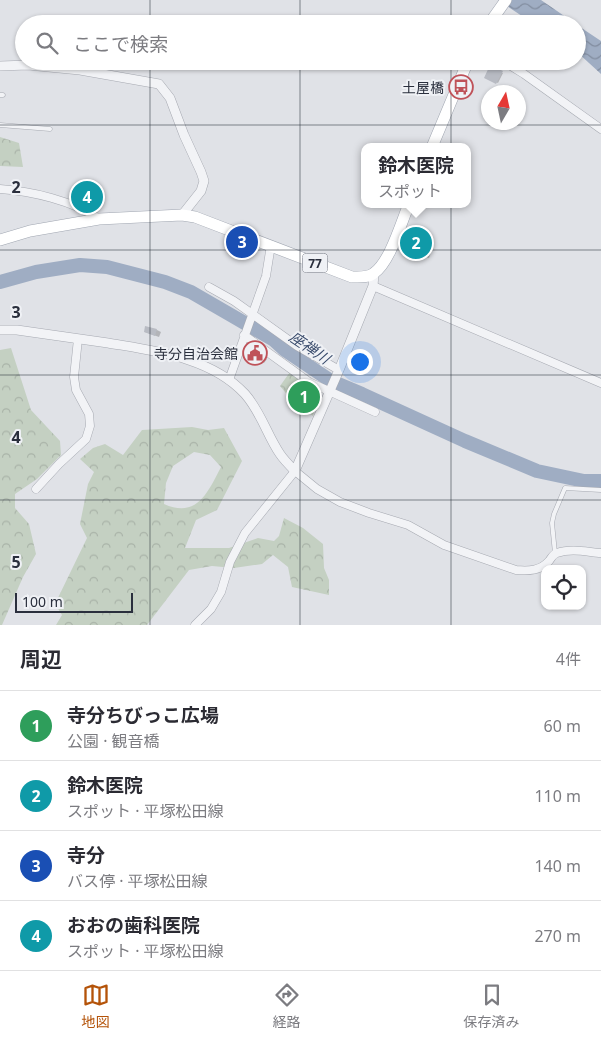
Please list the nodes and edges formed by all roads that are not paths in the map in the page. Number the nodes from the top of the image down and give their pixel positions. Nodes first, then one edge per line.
1 (506, 0) edge
2 (495, 15) edge
3 (15, 65) edge
4 (0, 66) edge
5 (80, 70) edge
6 (464, 70) edge
7 (518, 70) edge
8 (0, 125) edge
9 (601, 129) edge
10 (50, 130) dead end
11 (434, 143) edge
12 (0, 189) edge
13 (407, 208) edge
14 (182, 215) junction
15 (99, 219) junction
16 (0, 240) edge
17 (271, 245) junction
18 (373, 280) junction
19 (209, 287) dead end
20 (252, 314) junction
21 (0, 330) edge
22 (244, 335) junction
23 (78, 339) junction
24 (339, 370) junction
25 (229, 380) junction
26 (601, 384) edge
27 (330, 390) junction
28 (375, 412) dead end
29 (295, 471) junction
30 (36, 489) dead end
31 (601, 490) edge
32 (555, 553) junction
33 (601, 553) edge
34 (195, 625) edge

1 - 2 main road
3 - 4 street
5 - 14 street
6 - 11 main road
7 - 9 street
8 - 10 lane
12 - 15 street
13 - 18 main road
14 - 15 main road, 77
14 - 17 main road, 77
15 - 16 main road, 77
17 - 18 main road, 77
17 - 20 street
18 - 24 street
18 - 26 street
19 - 20 street
20 - 22 street
20 - 24 street
21 - 23 street
22 - 25 street
22 - 27 street
23 - 25 street
23 - 30 street
24 - 27 street
25 - 29 street
27 - 28 street
27 - 29 street
29 - 32 street
29 - 34 street
31 - 32 lane
32 - 33 street

